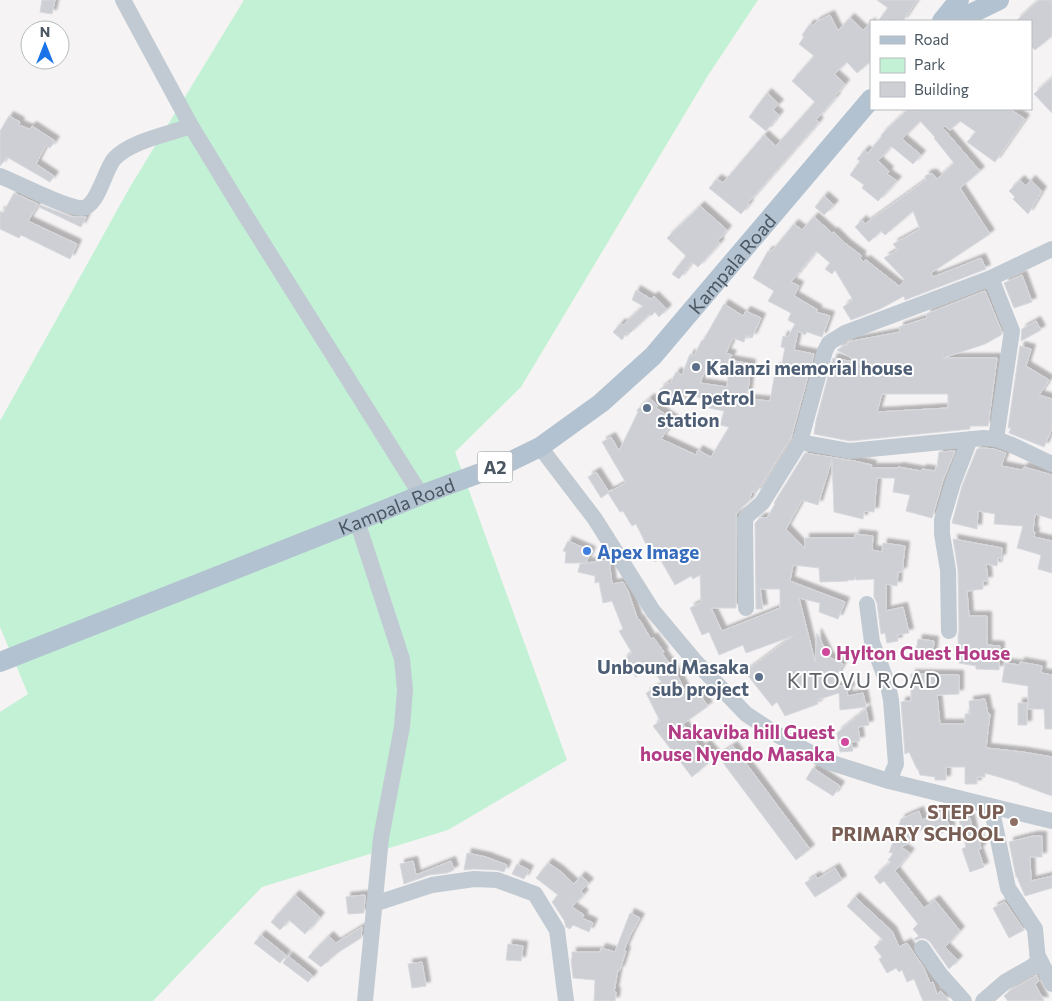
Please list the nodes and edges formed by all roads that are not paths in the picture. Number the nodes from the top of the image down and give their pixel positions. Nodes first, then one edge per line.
1 (123, 0) edge
2 (959, 0) edge
3 (999, 0) edge
4 (943, 20) edge
5 (958, 20) edge
6 (870, 100) edge
7 (191, 126) junction
8 (0, 176) edge
9 (1052, 249) edge
10 (991, 278) junction
11 (970, 439) junction
12 (996, 439) junction
13 (800, 442) junction
14 (540, 447) junction
15 (1052, 464) edge
16 (420, 495) junction
17 (357, 521) junction
18 (867, 604) dead end
19 (746, 608) dead end
20 (949, 631) dead end
21 (0, 662) edge
22 (889, 782) junction
23 (990, 806) junction
24 (1052, 821) edge
25 (374, 904) junction
26 (922, 948) dead end
27 (1038, 956) junction
28 (1052, 984) edge
29 (365, 1001) edge
30 (566, 1001) edge
31 (964, 1001) edge
32 (983, 1001) edge

1 - 7 street
2 - 4 main road
3 - 5 main road
6 - 14 main road, Kampala Road / A2
7 - 8 street
7 - 16 street
9 - 10 street
10 - 12 street
10 - 13 street
11 - 12 street
11 - 13 street
11 - 20 street
12 - 15 street
13 - 19 street
14 - 16 main road, Kampala Road / A2
14 - 22 street
16 - 17 main road, Kampala Road / A2
17 - 21 main road, Kampala Road / A2
17 - 25 street
18 - 22 street
22 - 23 street
23 - 24 street
23 - 27 street
25 - 29 street
25 - 30 street
26 - 31 street
27 - 28 street
27 - 32 street

